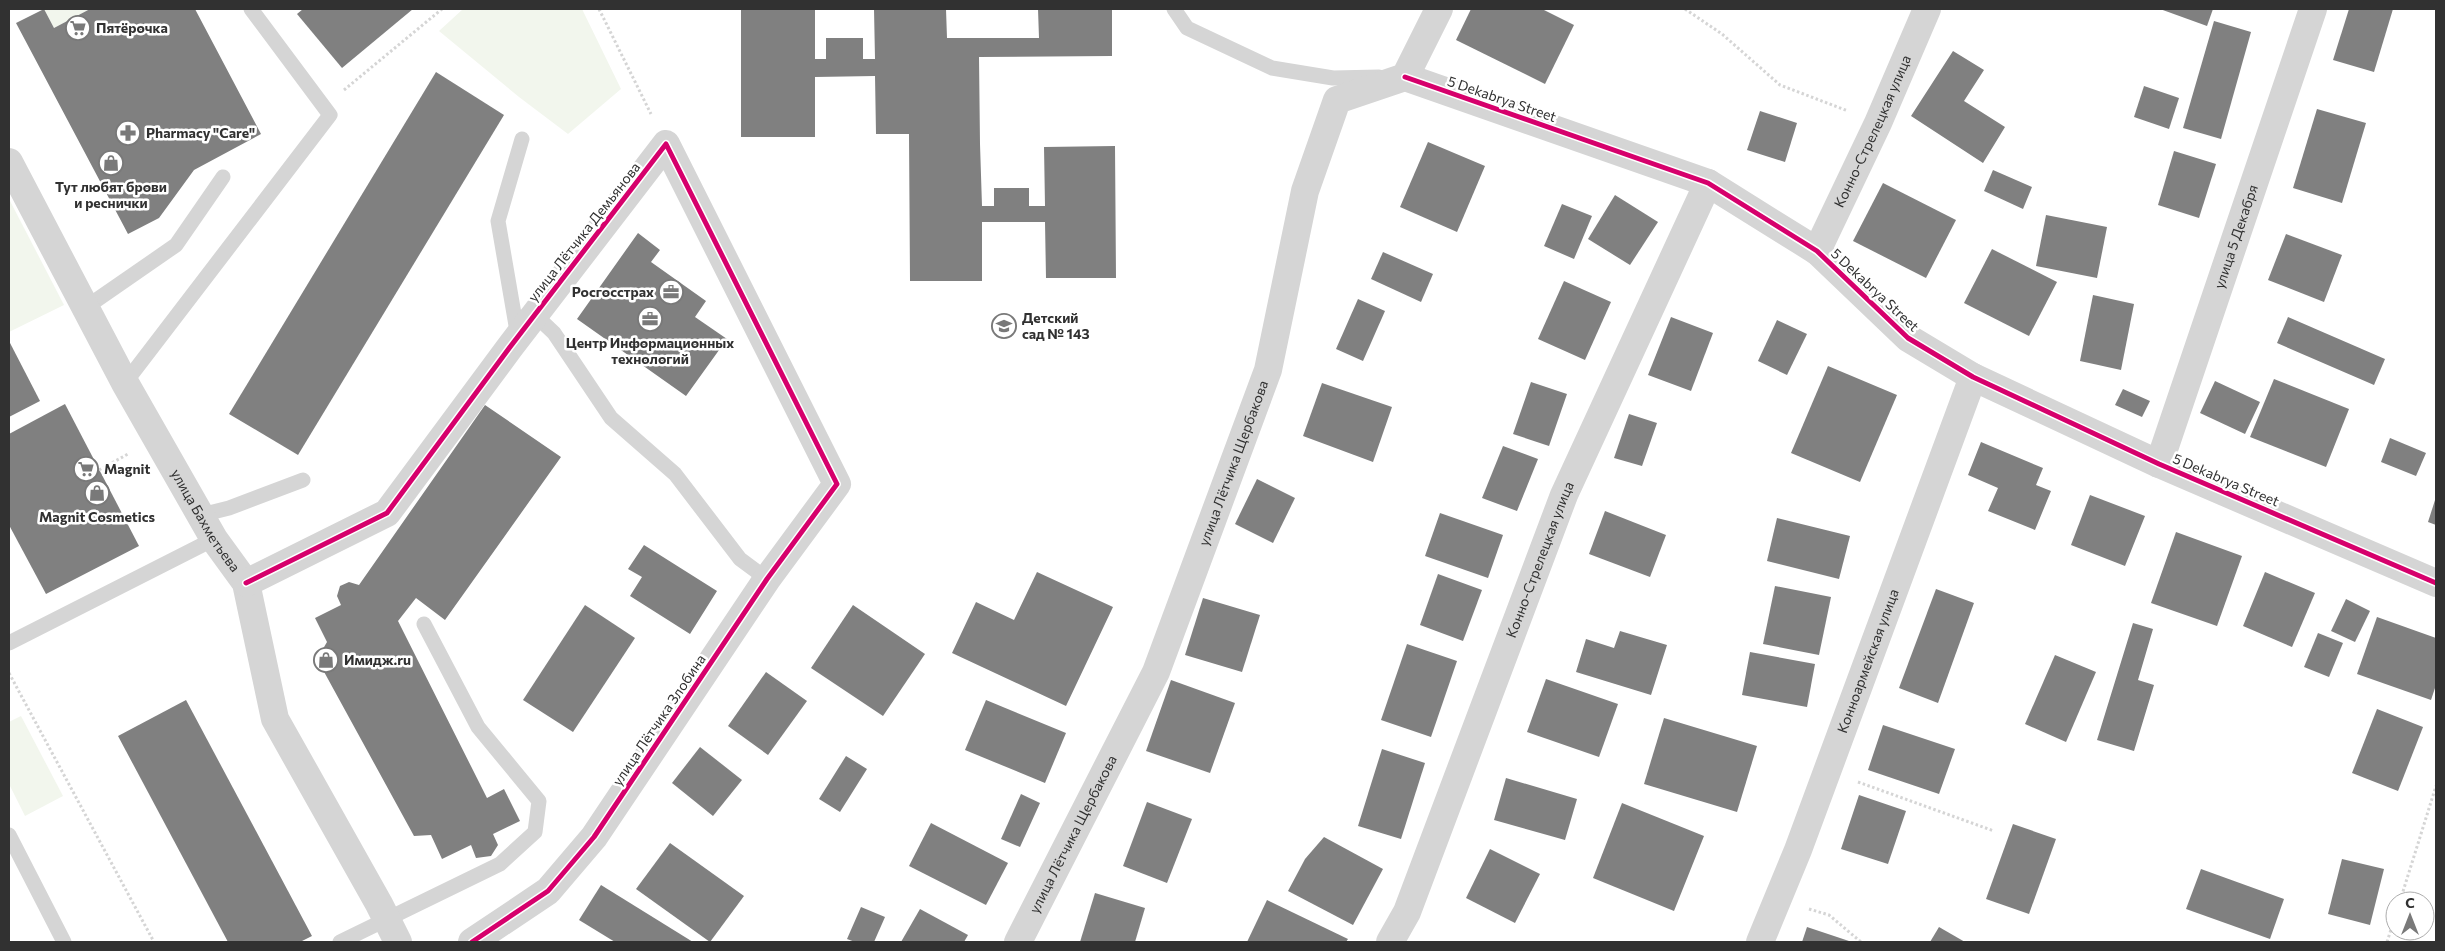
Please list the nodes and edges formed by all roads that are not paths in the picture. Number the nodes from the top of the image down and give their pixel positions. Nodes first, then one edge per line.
1 (251, 9) edge
2 (1174, 9) edge
3 (1439, 9) edge
4 (1927, 9) edge
5 (2313, 9) edge
6 (1405, 77) junction
7 (522, 139) dead end
8 (9, 162) edge
9 (223, 177) dead end
10 (1708, 184) junction
11 (1817, 251) junction
12 (85, 308) junction
13 (535, 315) junction
14 (518, 337) junction
15 (1973, 377) junction
16 (125, 383) junction
17 (2159, 464) junction
18 (303, 480) dead end
19 (837, 484) joint
20 (200, 515) junction
21 (214, 539) junction
22 (767, 579) junction
23 (246, 583) junction
24 (2436, 583) edge
25 (424, 624) dead end
26 (9, 643) edge
27 (9, 835) edge
28 (392, 930) edge
29 (64, 942) edge
30 (340, 942) edge
31 (472, 942) edge
32 (1018, 942) edge
33 (1390, 942) edge
34 (1760, 942) edge

1 - 16 lane
2 - 6 lane
3 - 6 street
4 - 11 street, Конно-Стрелецкая улица
5 - 17 street, улица 5 Декабря
6 - 10 street, 5 Dekabrya Street
6 - 32 street, улица Лётчика Щербакова
7 - 14 lane
8 - 12 street, улица Бахметьева
9 - 12 lane
10 - 11 street, 5 Dekabrya Street
10 - 33 street, Конно-Стрелецкая улица
11 - 15 street, 5 Dekabrya Street
12 - 16 street, улица Бахметьева
13 - 14 street, улица Лётчика Демьянова
13 - 19 street, улица Лётчика Демьянова
13 - 22 lane
14 - 23 street, улица Лётчика Демьянова
15 - 17 street, 5 Dekabrya Street
15 - 34 street, Конноармейская улица
16 - 20 street, улица Бахметьева
17 - 24 street, 5 Dekabrya Street
18 - 20 lane
19 - 22 street, улица Лётчика Злобина
20 - 21 street, улица Бахметьева
21 - 23 street, улица Бахметьева
21 - 26 lane
22 - 31 street, улица Лётчика Злобина
23 - 28 street, улица Бахметьева
25 - 28 lane
27 - 29 lane
28 - 30 lane

